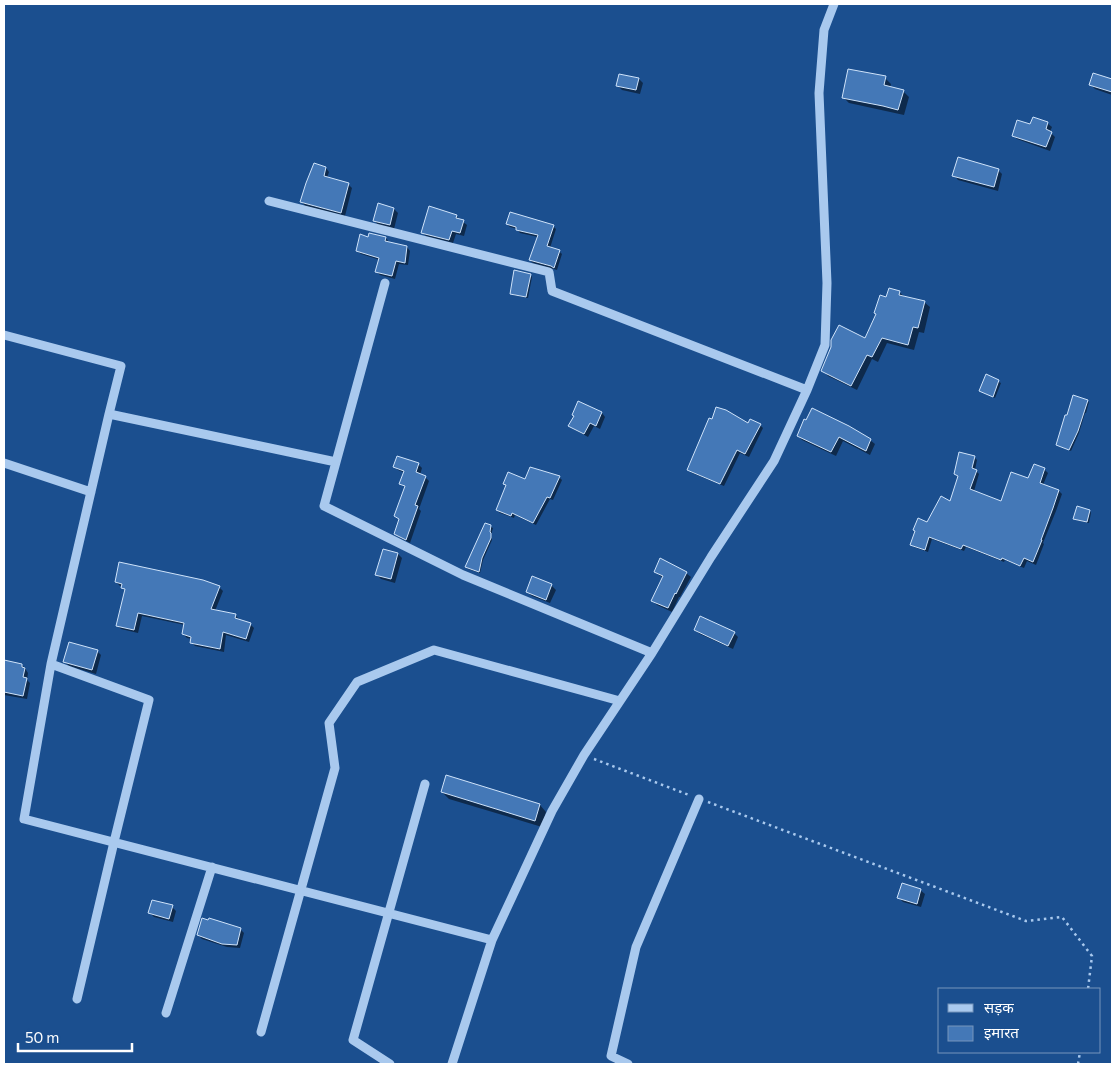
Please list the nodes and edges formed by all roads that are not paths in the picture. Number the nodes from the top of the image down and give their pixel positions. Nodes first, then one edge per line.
1 (834, 4) edge
2 (269, 201) dead end
3 (385, 283) dead end
4 (4, 336) edge
5 (807, 390) junction
6 (109, 414) junction
7 (336, 462) junction
8 (4, 463) edge
9 (91, 492) junction
10 (652, 653) junction
11 (51, 664) junction
12 (620, 701) junction
13 (425, 784) dead end
14 (699, 799) road end
15 (114, 842) junction
16 (212, 867) junction
17 (300, 890) junction
18 (389, 913) junction
19 (492, 940) junction
20 (77, 999) dead end
21 (166, 1012) dead end
22 (261, 1032) dead end
23 (624, 1062) edge
24 (390, 1064) edge
25 (452, 1064) edge
26 (610, 1064) edge

1 - 5 street
2 - 5 street
3 - 7 street
4 - 6 street
5 - 10 street
6 - 7 street
6 - 9 street
7 - 10 street
8 - 9 street
9 - 11 street
10 - 12 street
11 - 15 street
11 - 15 street
12 - 17 street
12 - 19 street
13 - 18 street
14 - 23 street
15 - 16 street
15 - 20 street
16 - 17 street
16 - 21 street
17 - 18 street
17 - 22 street
18 - 19 street
18 - 24 street
19 - 25 street
23 - 26 street

